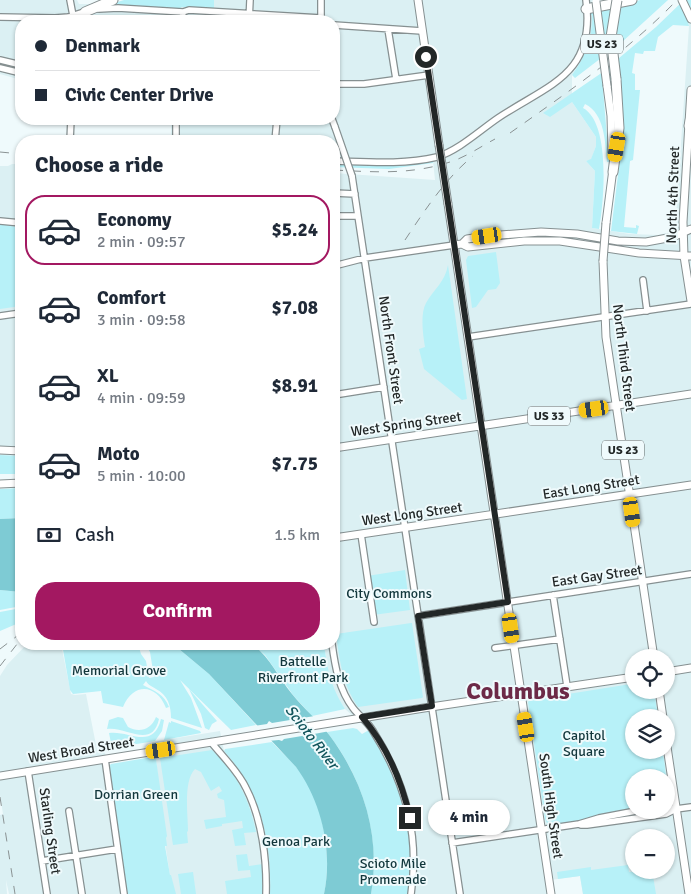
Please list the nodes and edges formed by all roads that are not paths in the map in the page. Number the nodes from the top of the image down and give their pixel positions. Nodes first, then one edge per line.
1 (70, 0) edge
2 (113, 0) edge
3 (250, 0) edge
4 (322, 0) edge
5 (418, 0) edge
6 (596, 0) edge
7 (615, 0) edge
8 (632, 0) edge
9 (682, 0) edge
10 (586, 4) edge
11 (85, 12) junction
12 (183, 12) junction
13 (249, 14) junction
14 (73, 15) edge
15 (80, 15) edge
16 (183, 15) edge
17 (261, 15) edge
18 (321, 15) edge
19 (0, 17) edge
20 (15, 18) edge
21 (691, 19) edge
22 (340, 25) edge
23 (388, 29) junction
24 (422, 31) junction
25 (0, 60) edge
26 (15, 64) edge
27 (0, 68) edge
28 (15, 72) edge
29 (429, 75) junction
30 (396, 79) junction
31 (340, 84) edge
32 (691, 90) edge
33 (691, 116) edge
34 (689, 126) junction
35 (340, 142) edge
36 (340, 161) edge
37 (613, 172) junction
38 (340, 193) edge
39 (355, 194) junction
40 (340, 216) edge
41 (358, 216) junction
42 (0, 221) edge
43 (15, 222) edge
44 (691, 229) edge
45 (683, 232) junction
46 (630, 242) junction
47 (458, 244) junction
48 (623, 250) junction
49 (688, 256) edge
50 (365, 258) junction
51 (340, 264) edge
52 (643, 280) dead end
53 (691, 303) edge
54 (648, 311) junction
55 (15, 314) edge
56 (0, 316) edge
57 (604, 317) junction
58 (468, 338) junction
59 (384, 387) junction
60 (340, 394) edge
61 (691, 394) edge
62 (617, 406) junction
63 (481, 426) junction
64 (392, 439) junction
65 (340, 447) edge
66 (0, 450) edge
67 (15, 451) edge
68 (0, 484) edge
69 (15, 484) edge
70 (691, 485) edge
71 (630, 494) junction
72 (494, 514) junction
73 (405, 528) junction
74 (361, 534) junction
75 (340, 537) edge
76 (691, 574) edge
77 (643, 581) junction
78 (553, 595) junction
79 (508, 602) junction
80 (418, 616) junction
81 (374, 622) dead end
82 (560, 639) junction
83 (514, 646) junction
84 (495, 648) dead end
85 (653, 649) edge
86 (333, 650) edge
87 (691, 668) edge
88 (675, 671) edge
89 (625, 678) edge
90 (567, 686) junction
91 (521, 693) junction
92 (432, 706) junction
93 (362, 717) junction
94 (212, 742) junction
95 (105, 759) junction
96 (669, 759) edge
97 (28, 771) junction
98 (0, 776) edge
99 (691, 807) edge
100 (676, 809) junction
101 (69, 811) dead end
102 (625, 813) edge
103 (579, 824) junction
104 (542, 830) junction
105 (452, 844) junction
106 (117, 849) junction
107 (76, 855) junction
108 (42, 861) junction
109 (46, 894) edge
110 (82, 894) edge
111 (117, 894) edge
112 (124, 894) edge
113 (266, 894) edge
114 (412, 894) edge
115 (460, 894) edge
116 (551, 894) edge
117 (689, 894) edge

1 - 14 street
2 - 11 highway
3 - 13 street
4 - 18 street
5 - 24 main road, South High Street
6 - 37 main road, North Third Street / US 23, bridge
7 - 10 highway
7 - 37 highway, bridge
8 - 10 highway
9 - 21 main road
10 - 36 street
11 - 12 street
11 - 15 street
12 - 13 street
12 - 16 street
13 - 17 street
19 - 20 street
22 - 23 street
23 - 24 street
23 - 30 street
24 - 29 main road, South High Street
25 - 26 street
27 - 28 street
29 - 30 street
29 - 47 main road, South High Street, bridge
30 - 31 street
32 - 34 main road, North 4th Street
33 - 34 highway
34 - 45 main road, North 4th Street
35 - 39 street, North Front Street, bridge
37 - 57 main road, North Third Street / US 23, bridge
38 - 39 street
39 - 41 street, North Front Street
40 - 41 street
41 - 50 street, North Front Street
42 - 43 street
44 - 45 main road
45 - 46 main road
45 - 49 main road, North 4th Street
46 - 47 main road
46 - 48 main road
47 - 48 main road
47 - 50 street
47 - 58 main road, South High Street
48 - 49 main road
49 - 53 main road, North 4th Street
50 - 51 street
50 - 59 street, North Front Street
52 - 54 street
53 - 54 street
54 - 57 street
55 - 56 street
57 - 58 street
57 - 62 main road, North Third Street / US 23
58 - 63 main road, South High Street
59 - 60 street
59 - 64 street, North Front Street
61 - 62 main road, US 33
62 - 63 main road, US 33
62 - 71 main road, North Third Street / US 23
63 - 64 main road, West Spring Street / US 33
63 - 72 main road, South High Street
64 - 65 main road, West Spring Street / US 33
64 - 73 street, North Front Street
66 - 67 main road
68 - 69 main road
70 - 71 main road, East Long Street
71 - 72 main road, East Long Street
71 - 77 main road, North Third Street / US 23
72 - 73 main road, West Long Street
72 - 79 main road, South High Street
73 - 74 main road, West Long Street
73 - 80 street, North Front Street
74 - 75 main road, West Long Street
74 - 81 street
76 - 77 street, East Gay Street
77 - 78 street, East Gay Street
77 - 85 main road, North Third Street / US 23
78 - 79 street, East Gay Street
78 - 82 street
79 - 80 street, East Gay Street
79 - 83 main road, South High Street
80 - 92 street, North Front Street
82 - 83 street
82 - 90 street
83 - 84 street
83 - 91 main road, South High Street
86 - 93 street
87 - 88 main road
89 - 90 main road, West Broad Street
90 - 91 main road, West Broad Street
91 - 92 main road, West Broad Street
91 - 104 main road, South High Street
92 - 93 main road, West Broad Street
92 - 105 street, North Front Street
93 - 94 main road, West Broad Street
93 - 114 street
94 - 95 main road, West Broad Street
94 - 113 street
95 - 97 main road, West Broad Street
95 - 106 street
96 - 100 main road
97 - 98 main road, West Broad Street
97 - 108 street, Starling Street
99 - 100 street
100 - 103 street
100 - 117 main road
101 - 107 street
102 - 103 street
103 - 104 street
104 - 105 street
104 - 116 main road, South High Street
105 - 115 street, North Front Street
106 - 107 street
106 - 112 street
107 - 108 street
107 - 110 street
108 - 109 street, Starling Street
111 - 112 street

